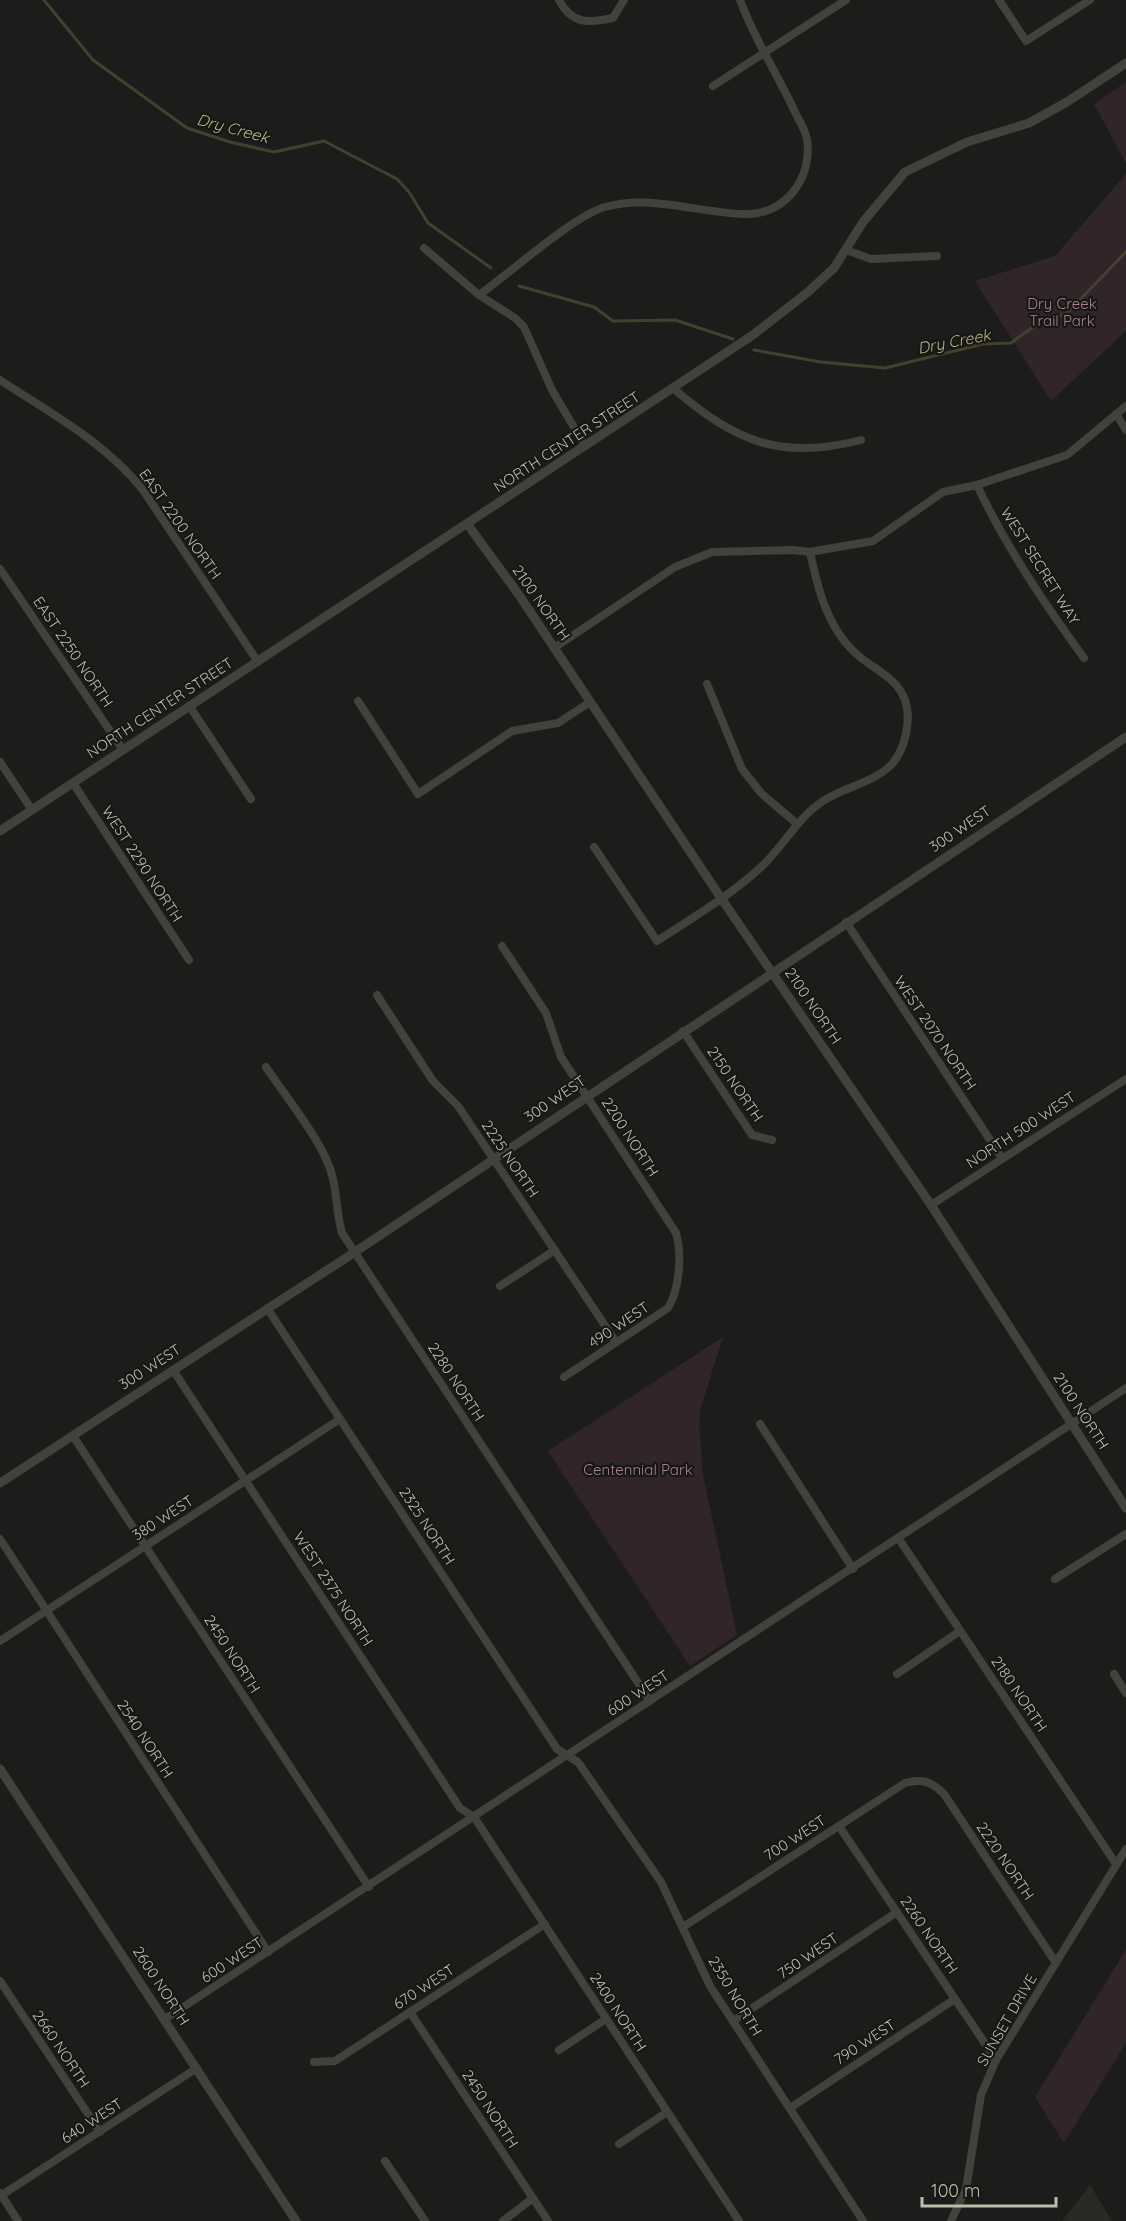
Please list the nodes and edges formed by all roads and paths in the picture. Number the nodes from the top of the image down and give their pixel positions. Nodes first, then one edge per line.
1 (559, 0) edge
2 (624, 0) edge
3 (740, 0) edge
4 (846, 0) edge
5 (999, 0) edge
6 (1090, 0) edge
7 (765, 54) junction
8 (1126, 63) edge
9 (713, 86) dead end
10 (424, 248) dead end
11 (846, 250) junction
12 (937, 256) dead end
13 (479, 295) junction
14 (0, 380) edge
15 (674, 389) junction
16 (1126, 406) edge
17 (1116, 414) junction
18 (1126, 430) edge
19 (861, 440) dead end
20 (585, 446) junction
21 (977, 485) junction
22 (468, 525) junction
23 (810, 552) junction
24 (0, 569) edge
25 (554, 648) junction
26 (1084, 658) dead end
27 (258, 662) junction
28 (707, 684) dead end
29 (358, 701) dead end
30 (590, 702) junction
31 (190, 707) junction
32 (1126, 737) edge
33 (123, 750) junction
34 (0, 762) edge
35 (73, 783) junction
36 (251, 799) dead end
37 (32, 810) junction
38 (796, 823) junction
39 (0, 831) edge
40 (594, 847) dead end
41 (721, 898) junction
42 (846, 922) junction
43 (502, 946) dead end
44 (189, 960) dead end
45 (771, 972) junction
46 (377, 995) dead end
47 (683, 1031) junction
48 (266, 1067) dead end
49 (1126, 1079) edge
50 (586, 1096) junction
51 (772, 1140) dead end
52 (494, 1158) junction
53 (1002, 1158) junction
54 (931, 1205) junction
55 (555, 1250) junction
56 (681, 1250) joint
57 (355, 1252) junction
58 (500, 1286) dead end
59 (267, 1308) junction
60 (616, 1342) junction
61 (173, 1370) junction
62 (564, 1377) dead end
63 (1126, 1388) edge
64 (340, 1419) junction
65 (760, 1424) dead end
66 (1071, 1425) junction
67 (73, 1436) junction
68 (246, 1481) junction
69 (0, 1483) edge
70 (1126, 1508) edge
71 (1126, 1534) edge
72 (0, 1539) edge
73 (899, 1539) junction
74 (145, 1545) junction
75 (853, 1569) junction
76 (1055, 1579) dead end
77 (46, 1611) junction
78 (960, 1631) junction
79 (0, 1641) edge
80 (897, 1674) dead end
81 (1114, 1674) dead end
82 (1126, 1693) edge
83 (650, 1701) junction
84 (567, 1755) junction
85 (0, 1769) edge
86 (925, 1781) joint
87 (474, 1817) junction
88 (839, 1826) junction
89 (1126, 1849) edge
90 (1116, 1864) junction
91 (369, 1887) junction
92 (897, 1912) junction
93 (545, 1924) junction
94 (683, 1926) junction
95 (268, 1952) junction
96 (1056, 1963) junction
97 (0, 1981) edge
98 (955, 1999) junction
99 (410, 2012) junction
100 (165, 2019) junction
101 (606, 2019) junction
102 (733, 2021) junction
103 (559, 2050) dead end
104 (996, 2060) junction
105 (314, 2062) dead end
106 (197, 2068) junction
107 (790, 2108) junction
108 (668, 2112) junction
109 (100, 2132) junction
110 (619, 2144) dead end
111 (385, 2161) dead end
112 (1, 2194) edge
113 (533, 2198) junction
114 (18, 2221) edge
115 (296, 2221) edge
116 (425, 2221) edge
117 (502, 2221) edge
118 (548, 2221) edge
119 (740, 2221) edge
120 (863, 2221) edge
121 (951, 2221) edge

1 - 2 street
3 - 7 street
4 - 7 street
5 - 6 street
7 - 9 street
7 - 13 street
8 - 11 street, NORTH CENTER STREET
10 - 13 street
11 - 12 street
11 - 15 street, NORTH CENTER STREET
13 - 20 street
14 - 27 street, EAST 2200 NORTH
15 - 19 street
15 - 20 street, NORTH CENTER STREET
16 - 17 street
17 - 18 street
17 - 21 street
20 - 22 street, NORTH CENTER STREET
21 - 23 street
21 - 26 street, WEST SECRET WAY
22 - 25 street, 2100 NORTH
22 - 27 street, NORTH CENTER STREET
23 - 25 street
23 - 38 street
24 - 33 street, EAST 2250 NORTH
25 - 30 street, 2100 NORTH
27 - 31 street, NORTH CENTER STREET
28 - 38 street
29 - 30 street
30 - 41 street, 2100 NORTH
31 - 33 street, NORTH CENTER STREET
31 - 36 street
32 - 42 street, 300 WEST
33 - 35 street, NORTH CENTER STREET
34 - 37 street
35 - 37 street, NORTH CENTER STREET
35 - 44 street, WEST 2290 NORTH
37 - 39 street, NORTH CENTER STREET
38 - 41 street
40 - 41 street
41 - 45 street, 2100 NORTH
42 - 45 street, 300 WEST
42 - 53 street, WEST 2070 NORTH
43 - 50 street, 2200 NORTH
45 - 47 street, 300 WEST
45 - 54 street, 2100 NORTH
46 - 52 street, 2225 NORTH
47 - 50 street, 300 WEST
47 - 51 street, 2150 NORTH
48 - 57 street, 2280 NORTH
49 - 53 street, NORTH 500 WEST
50 - 52 street, 300 WEST
50 - 56 street, 2200 NORTH
52 - 55 street, 2225 NORTH
52 - 57 street, 300 WEST
53 - 54 street, NORTH 500 WEST
54 - 66 street, 2100 NORTH
55 - 58 street
55 - 60 street, 2225 NORTH
56 - 60 street, 490 WEST
57 - 59 street, 300 WEST
57 - 83 street, 2280 NORTH
59 - 61 street, 300 WEST
59 - 64 street, 2325 NORTH
60 - 62 street, 490 WEST
61 - 67 street, 300 WEST
61 - 68 street, WEST 2375 NORTH
63 - 66 street, 600 WEST
64 - 68 street, 380 WEST
64 - 84 street, 2325 NORTH
65 - 75 street
66 - 70 street, 2100 NORTH
66 - 73 street, 600 WEST
67 - 69 street, 300 WEST
67 - 74 street, 2450 NORTH
68 - 74 street, 380 WEST
68 - 87 street, WEST 2375 NORTH
71 - 76 street
72 - 77 street, 2540 NORTH
73 - 75 street, 600 WEST
73 - 78 street, 2180 NORTH
74 - 77 street, 380 WEST
74 - 91 street, 2450 NORTH
75 - 83 street, 600 WEST
77 - 79 street, 380 WEST
77 - 95 street, 2540 NORTH
78 - 80 street
78 - 90 street, 2180 NORTH
81 - 82 street
83 - 84 street, 600 WEST
84 - 87 street, 600 WEST
84 - 94 street, 2350 NORTH
85 - 100 street, 2600 NORTH
86 - 88 street, 700 WEST
86 - 96 street, 2220 NORTH
87 - 91 street, 600 WEST
87 - 93 street, 2400 NORTH
88 - 92 street, 2260 NORTH
88 - 94 street, 700 WEST
89 - 90 street, SUNSET DRIVE
90 - 96 street, SUNSET DRIVE
91 - 95 street, 600 WEST
92 - 98 street, 2260 NORTH
92 - 102 street, 750 WEST
93 - 99 street, 670 WEST
93 - 101 street, 2400 NORTH
94 - 102 street, 2350 NORTH
95 - 100 street, 600 WEST
96 - 104 street, SUNSET DRIVE
97 - 109 street, 2660 NORTH
98 - 104 street, 2260 NORTH
98 - 107 street, 790 WEST
99 - 105 street, 670 WEST
99 - 113 street, 2450 NORTH
100 - 106 street, 2600 NORTH
101 - 103 street
101 - 108 street, 2400 NORTH
102 - 107 street, 2350 NORTH
104 - 121 street, SUNSET DRIVE
106 - 109 street, 640 WEST
106 - 115 street, 2600 NORTH
107 - 120 street, 2350 NORTH
108 - 110 street
108 - 119 street, 2400 NORTH
109 - 112 street, 640 WEST
111 - 116 street
112 - 114 street
113 - 117 street
113 - 118 street, 2450 NORTH

